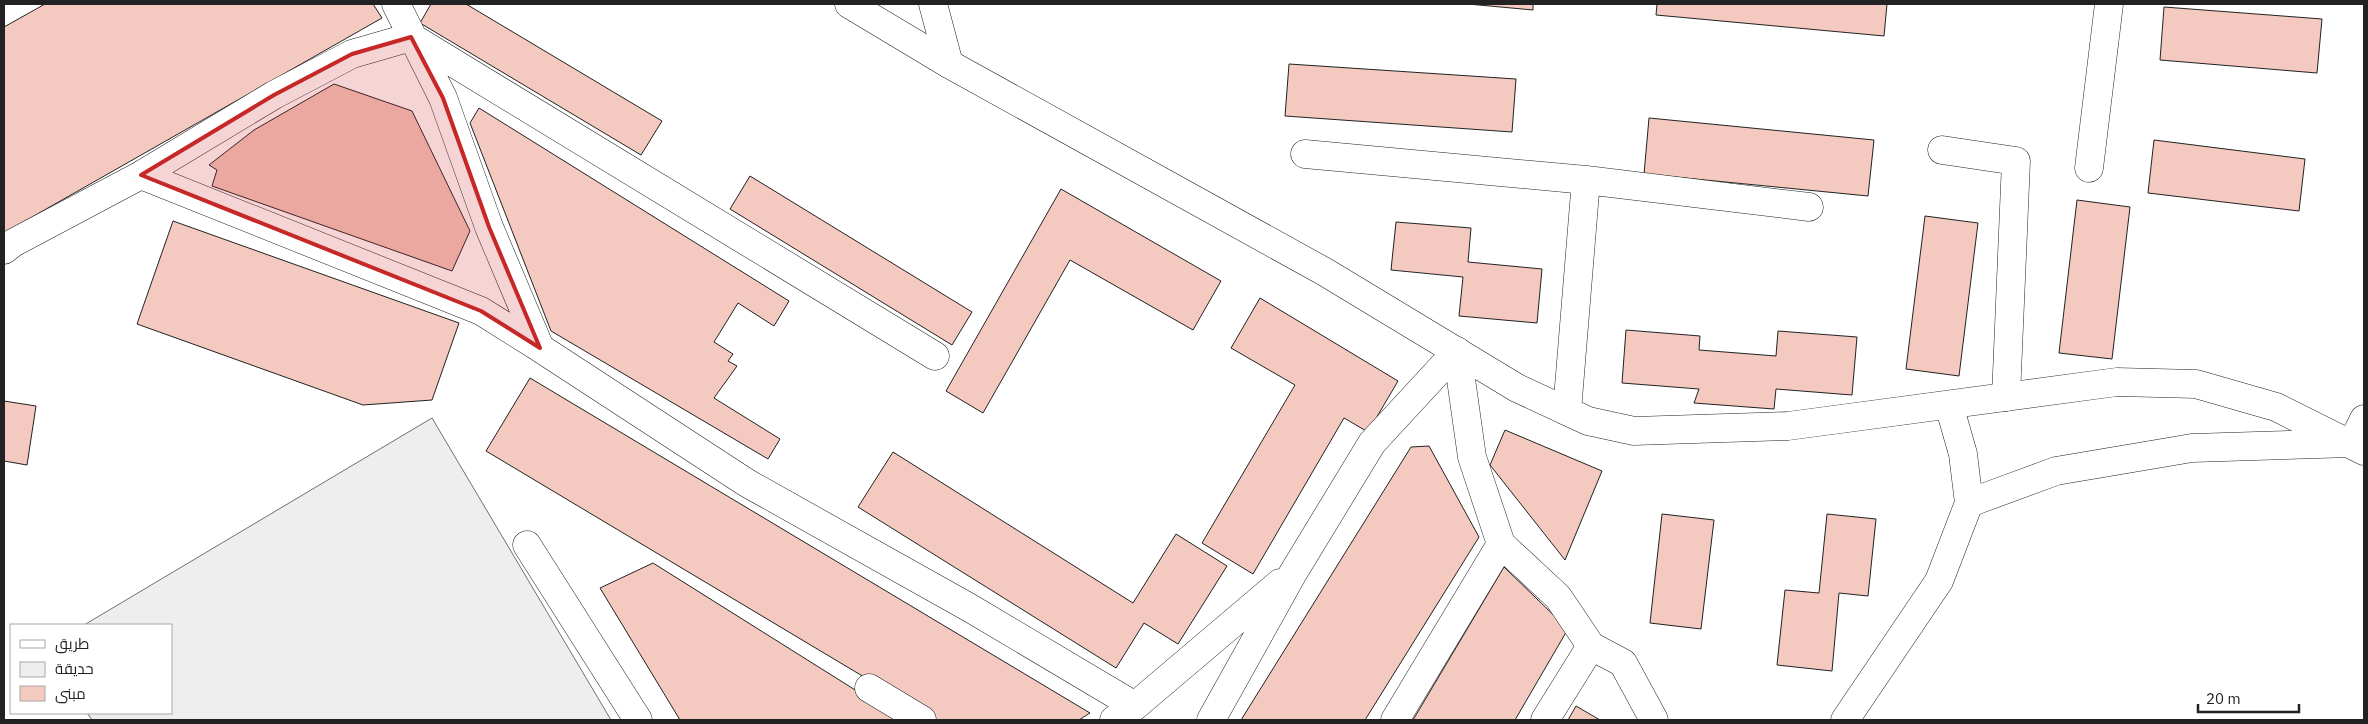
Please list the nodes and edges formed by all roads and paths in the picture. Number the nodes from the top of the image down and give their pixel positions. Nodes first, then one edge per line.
1 (396, 4) edge
2 (849, 4) edge
3 (933, 4) edge
4 (2109, 4) edge
5 (411, 37) junction
6 (949, 64) junction
7 (1942, 150) dead end
8 (1305, 154) dead end
9 (2089, 168) dead end
10 (141, 175) junction
11 (1586, 180) junction
12 (1809, 207) dead end
13 (4, 250) edge
14 (540, 348) junction
15 (1457, 351) junction
16 (936, 356) dead end
17 (2006, 397) junction
18 (1949, 405) junction
19 (1567, 412) junction
20 (2364, 419) edge
21 (2358, 447) edge
22 (1969, 503) junction
23 (1501, 544) junction
24 (527, 545) dead end
25 (1293, 573) junction
26 (1591, 646) junction
27 (869, 688) dead end
28 (1125, 713) edge
29 (638, 720) edge
30 (922, 720) edge
31 (1211, 720) edge
32 (1395, 720) edge
33 (1545, 720) edge
34 (1654, 720) edge
35 (1845, 720) edge

1 - 5 street
2 - 6 street
3 - 6 street
4 - 9 street
5 - 10 street
5 - 14 street
5 - 16 street
6 - 15 street
7 - 17 street
8 - 11 street
10 - 13 street
10 - 14 street
11 - 12 street
11 - 19 street
14 - 28 street
15 - 19 street
15 - 23 street
15 - 25 street
17 - 18 street
17 - 21 street
18 - 19 street
18 - 22 street
20 - 21 street
21 - 22 street
22 - 35 street
23 - 26 street
23 - 32 street
24 - 29 street
25 - 28 street
25 - 31 street
26 - 33 street
26 - 34 street
27 - 30 street

